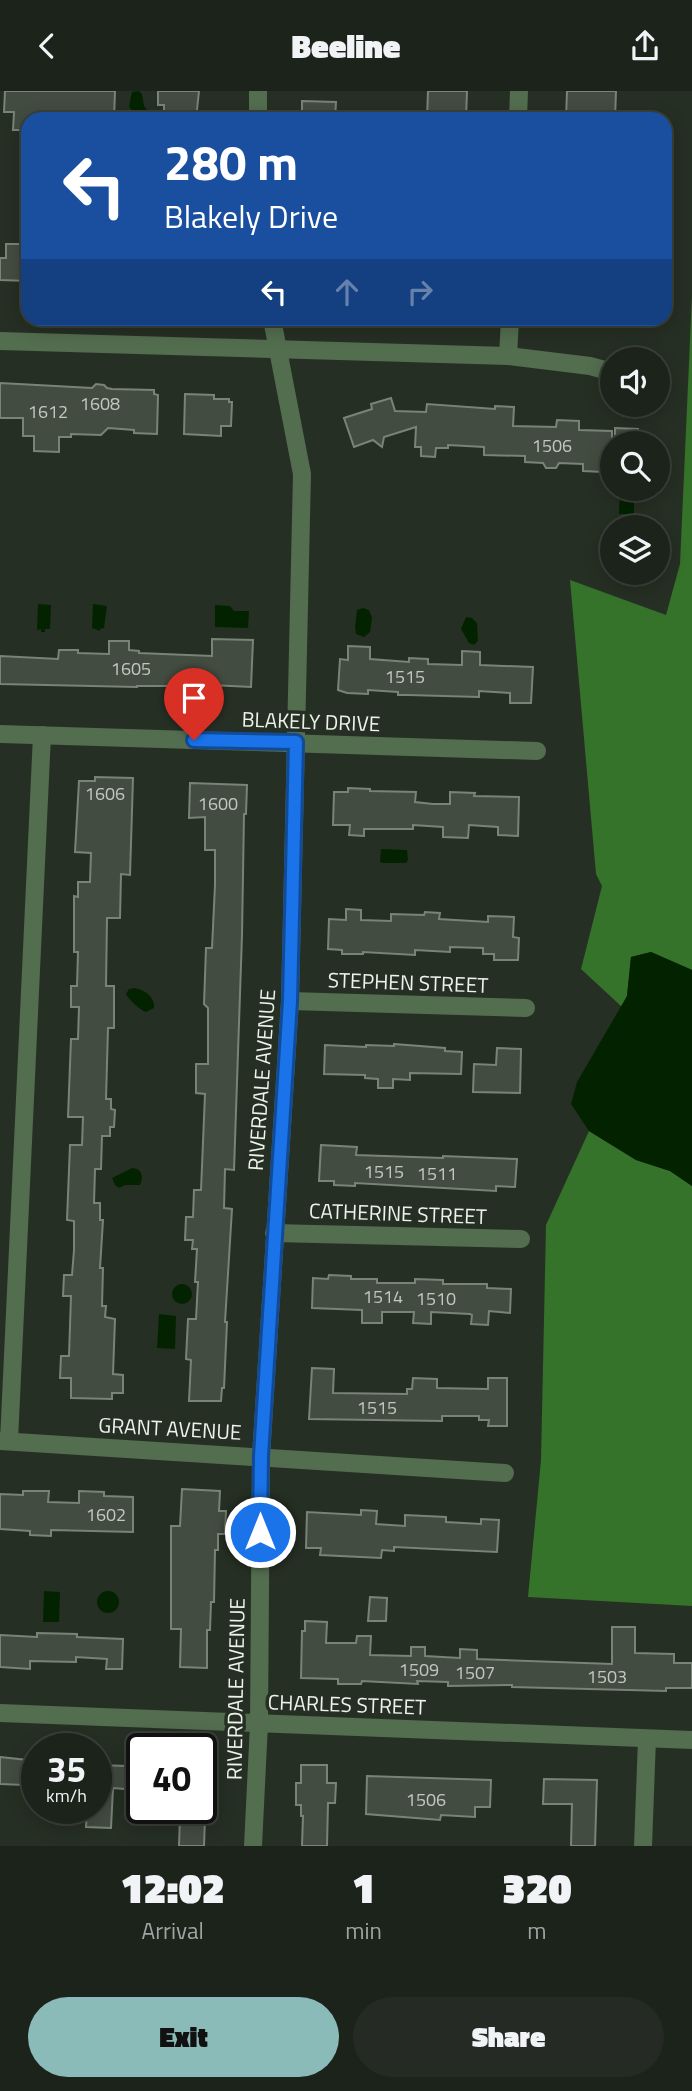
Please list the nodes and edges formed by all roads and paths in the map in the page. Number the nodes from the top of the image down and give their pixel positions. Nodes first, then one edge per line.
1 (258, 91) edge
2 (519, 91) edge
3 (258, 112) edge
4 (518, 112) edge
5 (273, 326) edge
6 (510, 326) edge
7 (0, 341) edge
8 (278, 350) junction
9 (508, 356) junction
10 (600, 369) edge
11 (0, 734) edge
12 (41, 735) junction
13 (296, 742) junction
14 (537, 751) dead end
15 (290, 1001) junction
16 (526, 1008) dead end
17 (274, 1233) junction
18 (521, 1239) dead end
19 (4, 1441) edge
20 (261, 1456) junction
21 (505, 1473) dead end
22 (0, 1713) edge
23 (259, 1724) junction
24 (647, 1738) junction
25 (692, 1740) edge
26 (253, 1846) edge
27 (643, 1846) edge

1 - 3 street
2 - 4 street
5 - 8 street, RIVERDALE AVENUE
6 - 9 street
7 - 8 street
8 - 9 street
8 - 13 street, RIVERDALE AVENUE
9 - 10 street
11 - 12 street, BLAKELY DRIVE
12 - 13 street, BLAKELY DRIVE
12 - 19 street
13 - 14 street, BLAKELY DRIVE
13 - 15 street, RIVERDALE AVENUE
15 - 16 street, STEPHEN STREET
15 - 17 street, RIVERDALE AVENUE
17 - 18 street, CATHERINE STREET
17 - 20 street, RIVERDALE AVENUE
19 - 20 street, GRANT AVENUE
20 - 21 street, GRANT AVENUE
20 - 23 street, RIVERDALE AVENUE
22 - 23 street, CHARLES STREET
23 - 24 street, CHARLES STREET
23 - 26 street, RIVERDALE AVENUE
24 - 25 street, CHARLES STREET
24 - 27 street

